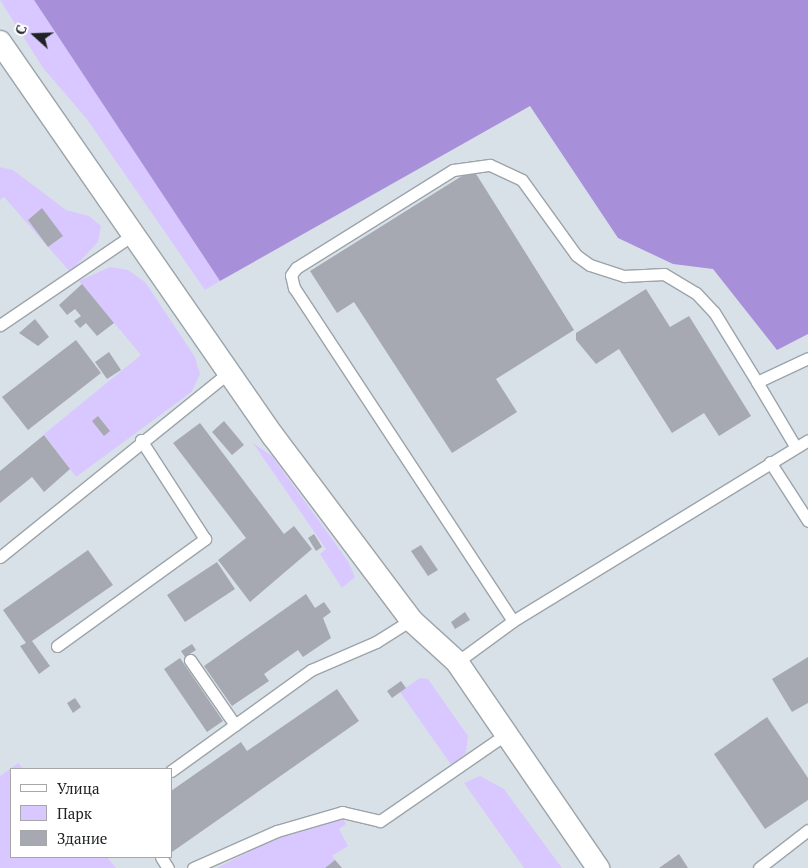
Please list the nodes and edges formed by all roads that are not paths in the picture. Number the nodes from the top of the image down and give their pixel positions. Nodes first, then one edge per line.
1 (0, 42) edge
2 (134, 234) junction
3 (0, 325) edge
4 (808, 358) edge
5 (229, 372) junction
6 (757, 382) junction
7 (141, 440) junction
8 (808, 440) edge
9 (795, 446) junction
10 (770, 462) junction
11 (808, 521) edge
12 (0, 557) edge
13 (411, 620) junction
14 (514, 621) junction
15 (57, 646) dead end
16 (190, 660) dead end
17 (457, 662) junction
18 (236, 725) junction
19 (506, 734) junction
20 (172, 770) edge
21 (808, 830) edge
22 (192, 868) edge
23 (598, 868) edge
24 (758, 868) edge

1 - 2 street
2 - 3 lane
2 - 5 street
4 - 6 lane
5 - 7 lane
5 - 13 street
6 - 9 lane
6 - 14 lane
7 - 12 lane
7 - 15 lane
8 - 9 lane
9 - 10 lane
10 - 11 lane
10 - 14 lane
13 - 17 street
13 - 18 lane
14 - 17 lane
16 - 18 lane
17 - 19 street
18 - 20 lane
19 - 22 lane
19 - 23 street
21 - 24 lane

